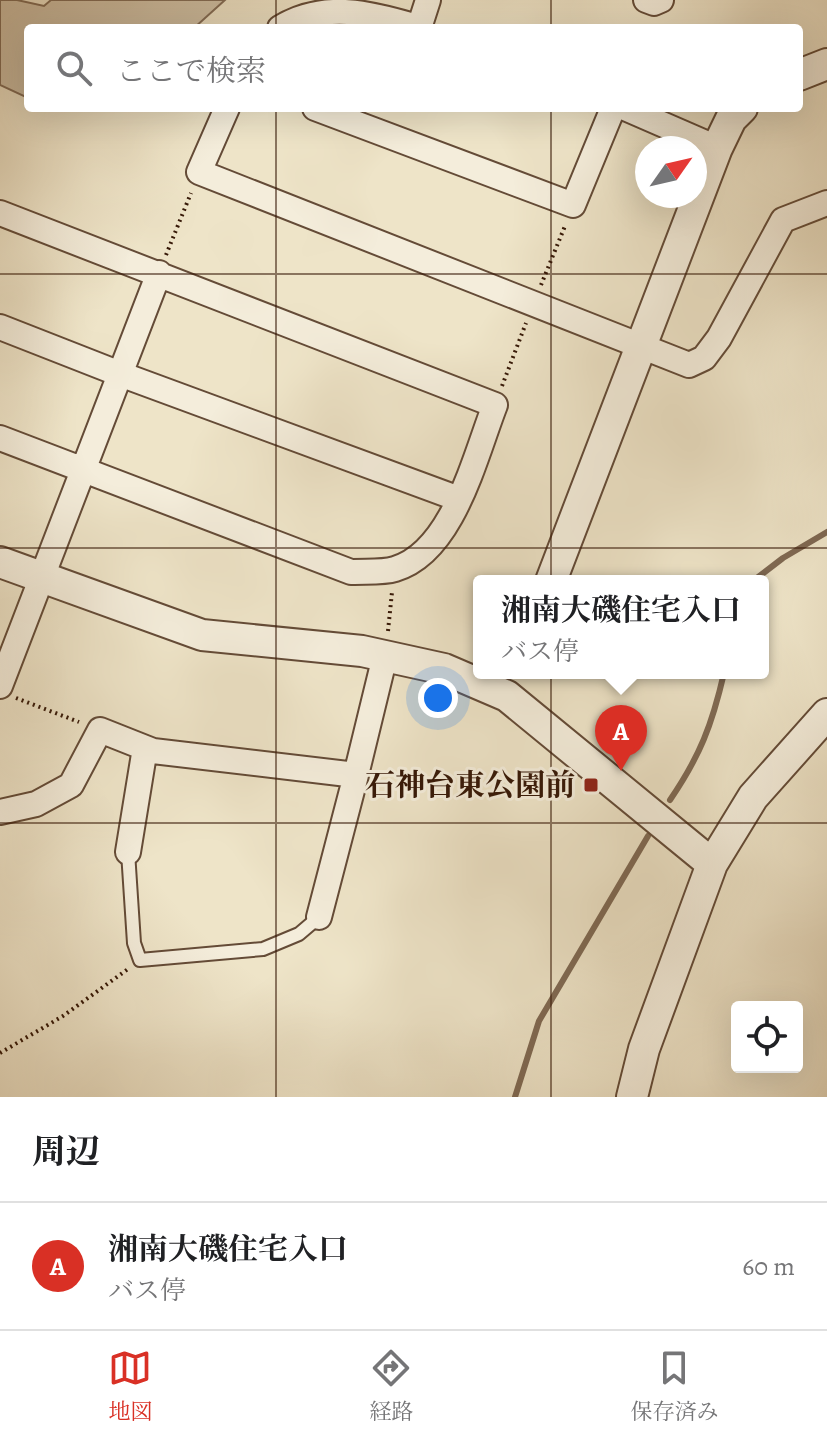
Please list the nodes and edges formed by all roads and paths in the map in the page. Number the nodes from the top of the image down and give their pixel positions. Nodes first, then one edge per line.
1 (428, 0) edge
2 (646, 0) edge
3 (661, 0) edge
4 (286, 24) edge
5 (406, 24) edge
6 (419, 24) edge
7 (827, 64) edge
8 (803, 73) edge
9 (225, 112) edge
10 (326, 112) edge
11 (611, 112) edge
12 (634, 112) edge
13 (738, 112) edge
14 (717, 148) junction
15 (199, 172) junction
16 (827, 203) edge
17 (0, 213) edge
18 (159, 273) junction
19 (0, 327) edge
20 (641, 344) junction
21 (120, 374) junction
22 (0, 438) edge
23 (83, 471) junction
24 (459, 499) junction
25 (0, 562) edge
26 (395, 569) junction
27 (553, 575) edge
28 (42, 578) junction
29 (385, 656) junction
30 (473, 675) edge
31 (489, 679) edge
32 (511, 684) edge
33 (7, 692) edge
34 (827, 714) edge
35 (100, 730) junction
36 (145, 748) junction
37 (356, 775) junction
38 (0, 812) edge
39 (128, 852) joint
40 (712, 864) junction
41 (319, 917) joint
42 (140, 960) junction
43 (0, 1053) edge
44 (632, 1097) edge

1 - 6 street
2 - 3 street
4 - 5 street
7 - 8 street
9 - 15 street
10 - 11 street
12 - 14 street
13 - 14 street
14 - 20 street
15 - 18 path
15 - 20 street
16 - 20 street
17 - 18 street
18 - 21 street
18 - 24 street
19 - 21 street
20 - 27 street
21 - 23 street
21 - 24 street
22 - 23 street
23 - 26 street
23 - 28 street
24 - 26 street
25 - 28 street
26 - 29 path
28 - 29 street
28 - 33 street
29 - 30 street
29 - 37 street
31 - 32 street
32 - 40 street
33 - 35 path
34 - 40 street
35 - 36 street
35 - 38 street
36 - 37 street
36 - 39 street
37 - 41 street
39 - 42 lane
40 - 44 street
41 - 42 lane
42 - 43 path

